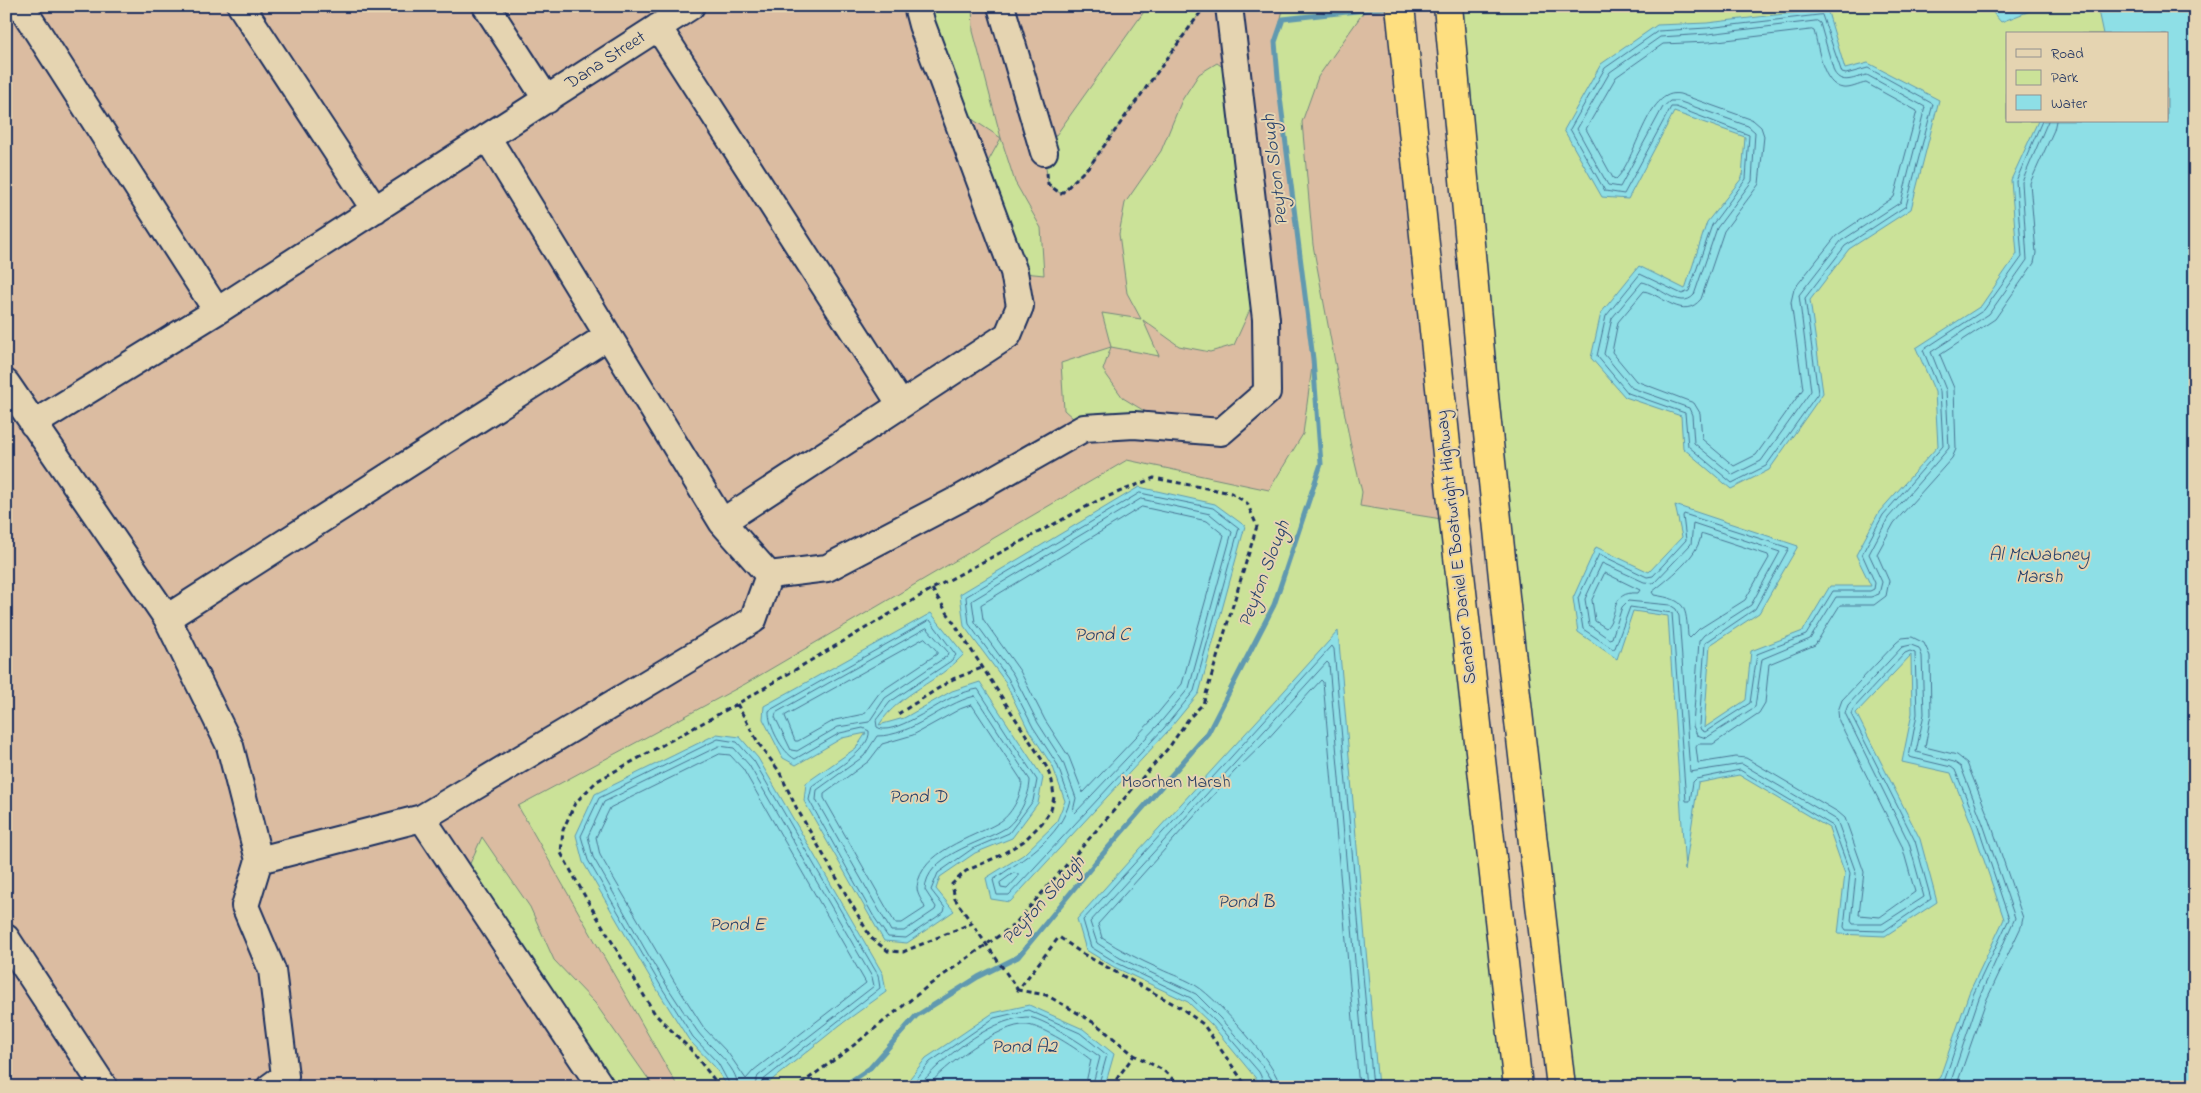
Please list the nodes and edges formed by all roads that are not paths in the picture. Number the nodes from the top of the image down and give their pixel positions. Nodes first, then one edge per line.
1 (21, 6) edge
2 (241, 6) edge
3 (486, 6) edge
4 (690, 6) edge
5 (917, 6) edge
6 (1001, 6) edge
7 (1229, 6) edge
8 (1450, 17) edge
9 (1401, 18) edge
10 (658, 27) junction
11 (547, 100) junction
12 (487, 137) junction
13 (1044, 152) road end
14 (375, 210) junction
15 (216, 311) junction
16 (608, 336) junction
17 (6, 384) edge
18 (901, 405) junction
19 (32, 424) junction
20 (722, 522) junction
21 (769, 575) junction
22 (167, 618) junction
23 (422, 818) junction
24 (259, 860) junction
25 (6, 938) edge
26 (104, 1087) edge
27 (270, 1087) edge
28 (601, 1087) edge
29 (1518, 1087) edge
30 (1561, 1087) edge

1 - 15 street
2 - 14 street
3 - 11 street
4 - 10 street, Dana Street
5 - 18 street
6 - 13 street
7 - 21 street
8 - 30 highway
9 - 29 highway, Senator Daniel E Boatwright Highway
10 - 11 street, Dana Street
10 - 18 street
11 - 12 street, Dana Street
12 - 14 street, Dana Street
12 - 16 street
14 - 15 street, Dana Street
15 - 19 street, Dana Street
16 - 20 street
16 - 22 street
17 - 19 street
18 - 20 street
19 - 22 street
20 - 21 street
21 - 23 street
22 - 24 street
23 - 24 street
23 - 28 street
24 - 27 street
25 - 26 street

